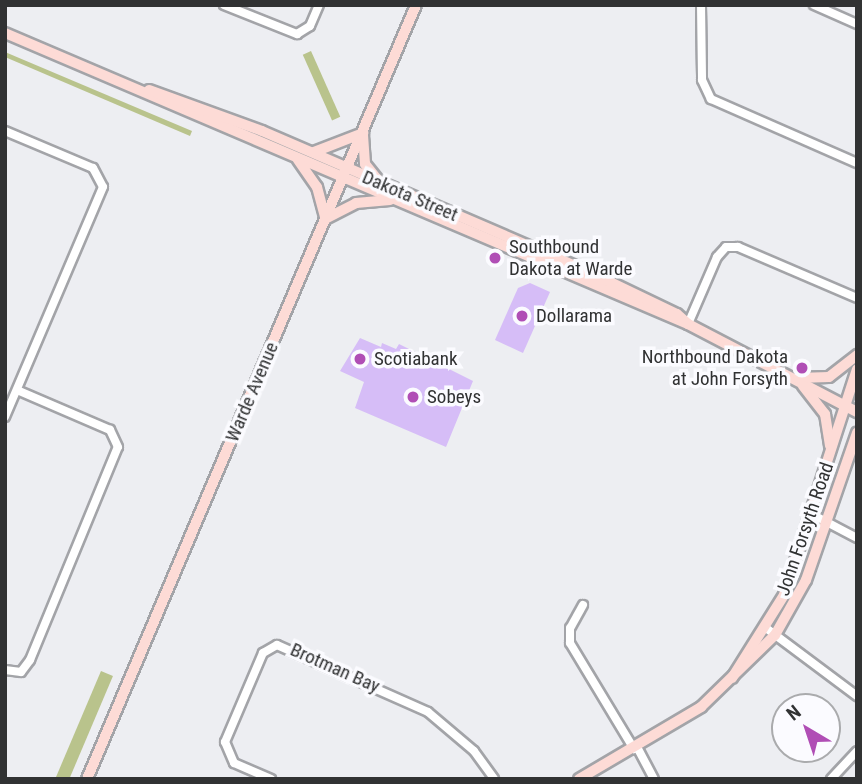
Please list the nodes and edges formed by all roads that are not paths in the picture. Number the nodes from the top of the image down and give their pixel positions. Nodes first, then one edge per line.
1 (224, 5) edge
2 (319, 5) edge
3 (416, 5) edge
4 (701, 5) edge
5 (814, 5) edge
6 (857, 24) edge
7 (5, 33) edge
8 (124, 83) junction
9 (5, 131) edge
10 (363, 133) junction
11 (311, 153) junction
12 (296, 158) junction
13 (857, 163) edge
14 (345, 174) junction
15 (383, 185) junction
16 (393, 200) junction
17 (326, 219) junction
18 (857, 298) edge
19 (688, 324) junction
20 (857, 355) edge
21 (857, 369) edge
22 (793, 378) junction
23 (17, 390) junction
24 (845, 406) junction
25 (857, 412) edge
26 (5, 417) edge
27 (857, 433) edge
28 (831, 451) junction
29 (857, 460) edge
30 (842, 479) junction
31 (824, 520) junction
32 (857, 538) edge
33 (583, 605) dead end
34 (770, 632) junction
35 (5, 670) edge
36 (857, 696) edge
37 (636, 748) junction
38 (857, 751) edge
39 (86, 779) edge
40 (271, 779) edge
41 (495, 779) edge
42 (579, 779) edge
43 (654, 779) edge
44 (831, 779) edge

1 - 2 street
3 - 10 street, Warde Avenue
4 - 13 street
5 - 6 street
7 - 8 street, Dakota Street
8 - 11 street, Dakota Street
8 - 12 street, Dakota Street
9 - 23 street
10 - 11 street
10 - 14 street, Warde Avenue
10 - 15 street
11 - 14 street, Dakota Street
12 - 14 street, Dakota Street
12 - 17 street
14 - 15 street, Dakota Street
14 - 16 street, Dakota Street
14 - 17 street, Warde Avenue
15 - 19 street, Dakota Street
16 - 17 street
16 - 19 street, Dakota Street
17 - 39 street, Warde Avenue
18 - 19 street
19 - 22 street, Dakota Street
20 - 22 street
21 - 24 street, John Forsyth Road
22 - 24 street, Dakota Street
22 - 28 street
23 - 26 street
23 - 35 street
24 - 25 street, Dakota Street
24 - 28 street, John Forsyth Road
27 - 30 street, John Forsyth Road
28 - 34 street, John Forsyth Road
29 - 30 street
30 - 31 street, John Forsyth Road
31 - 32 street
31 - 34 street, John Forsyth Road
33 - 37 street
34 - 36 street
34 - 37 street, John Forsyth Road
37 - 42 street, John Forsyth Road
37 - 43 street
38 - 44 street
40 - 41 street, Brotman Bay

